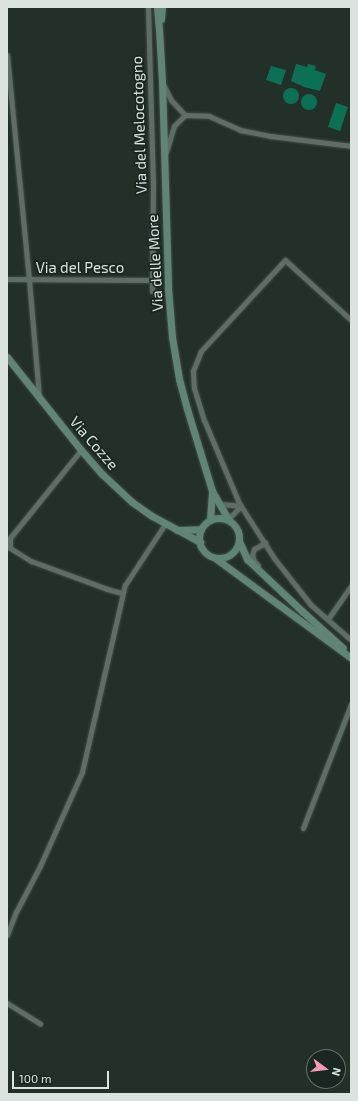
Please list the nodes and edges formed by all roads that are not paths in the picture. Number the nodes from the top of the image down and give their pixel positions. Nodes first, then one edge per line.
1 (148, 7) edge
2 (157, 7) edge
3 (162, 7) edge
4 (160, 29) junction
5 (7, 55) edge
6 (8, 69) edge
7 (162, 81) junction
8 (185, 115) junction
9 (351, 146) edge
10 (164, 158) junction
11 (7, 279) edge
12 (29, 280) junction
13 (152, 280) junction
14 (152, 291) dead end
15 (351, 320) edge
16 (7, 356) edge
17 (39, 396) junction
18 (81, 450) junction
19 (212, 491) junction
20 (220, 504) junction
21 (241, 506) junction
22 (210, 520) junction
23 (228, 520) junction
24 (165, 524) junction
25 (201, 528) junction
26 (177, 530) junction
27 (239, 541) junction
28 (200, 542) junction
29 (264, 543) junction
30 (215, 558) junction
31 (351, 586) edge
32 (122, 593) junction
33 (302, 611) junction
34 (328, 619) junction
35 (351, 640) edge
36 (351, 654) edge
37 (351, 658) edge
38 (351, 704) edge
39 (303, 828) dead end
40 (7, 935) edge
41 (7, 1003) edge
42 (40, 1024) dead end

1 - 13 street, Via del Melocotogno
2 - 4 main road
3 - 4 main road
4 - 7 main road, Via delle More
5 - 6 street
6 - 12 street
7 - 8 street
7 - 10 main road, Via delle More
8 - 9 street
8 - 10 street
10 - 19 main road, Via delle More
11 - 12 street, Via del Pesco
12 - 13 street, Via del Pesco
12 - 17 street
13 - 14 street, Via del Melocotogno
15 - 21 street
16 - 17 main road, Via Cozze
17 - 18 main road, Via Cozze
18 - 24 main road, Via Cozze
18 - 32 street
19 - 20 main road
19 - 22 main road
20 - 21 street
20 - 23 main road
21 - 23 street
21 - 29 street
22 - 23 main road
22 - 25 main road
23 - 27 main road
24 - 26 main road, Via Cozze
24 - 32 street
25 - 26 main road
25 - 28 main road
26 - 28 main road, Via Cozze
27 - 30 main road
27 - 33 main road
28 - 30 main road
29 - 33 street
29 - 34 street
30 - 37 main road
31 - 34 street
32 - 40 street
33 - 36 main road
34 - 35 street
38 - 39 street
41 - 42 street

